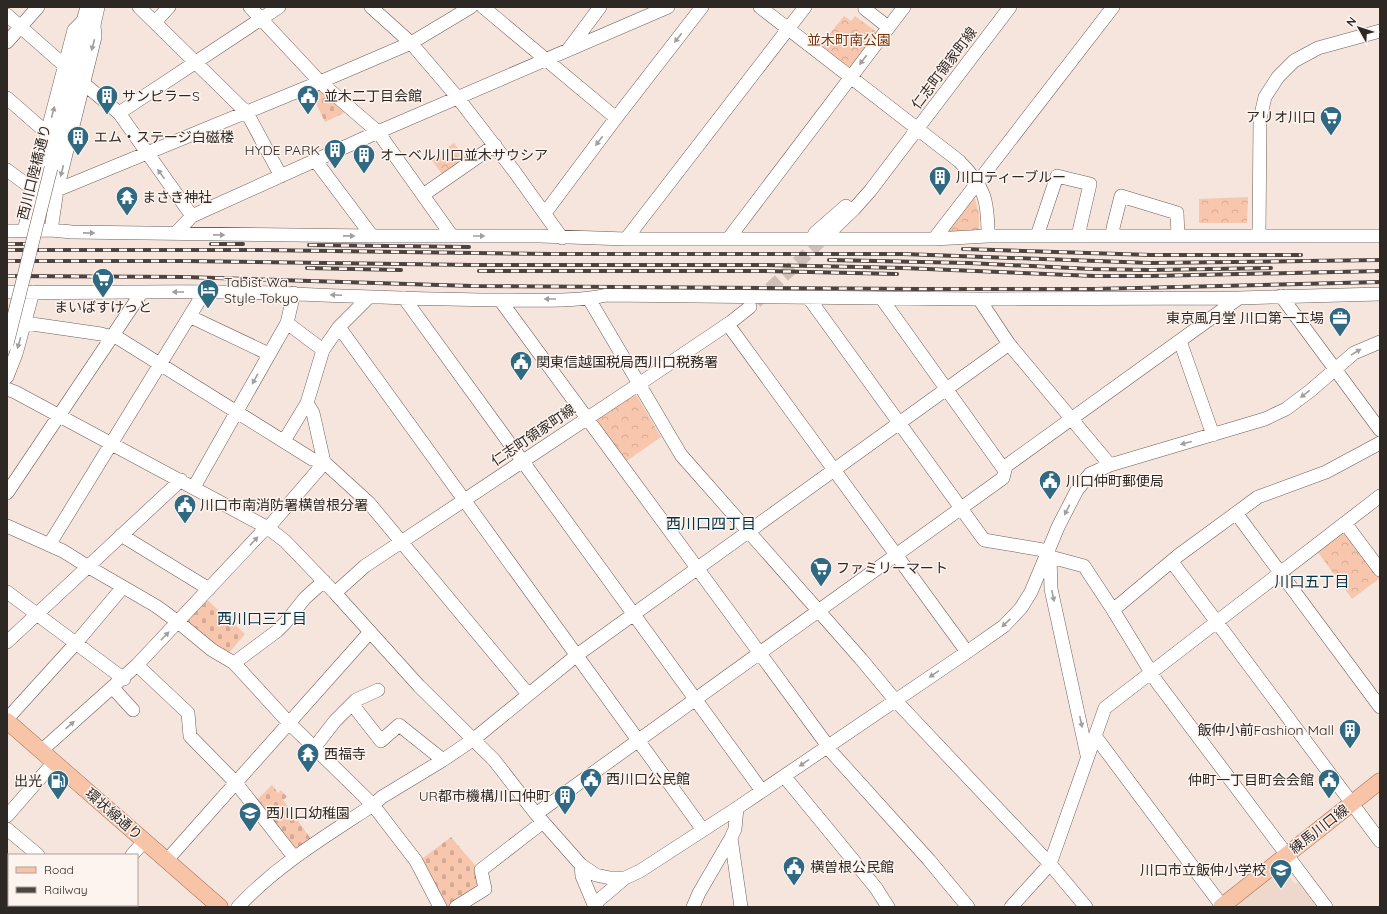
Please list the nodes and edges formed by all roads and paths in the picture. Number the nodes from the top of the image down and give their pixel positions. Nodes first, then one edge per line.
1 (38, 7) edge
2 (87, 7) edge
3 (91, 7) edge
4 (98, 7) edge
5 (139, 7) edge
6 (169, 7) edge
7 (250, 7) edge
8 (279, 7) edge
9 (371, 7) edge
10 (471, 7) edge
11 (483, 7) edge
12 (600, 7) edge
13 (668, 7) edge
14 (702, 7) edge
15 (760, 7) edge
16 (805, 7) edge
17 (866, 7) edge
18 (904, 7) edge
19 (1010, 7) edge
20 (1113, 7) edge
21 (7, 15) edge
22 (262, 19) junction
23 (155, 22) junction
24 (20, 27) junction
25 (788, 28) junction
26 (888, 28) junction
27 (1380, 31) edge
28 (7, 42) edge
29 (411, 43) junction
30 (567, 50) junction
31 (546, 60) junction
32 (196, 62) junction
33 (65, 66) junction
34 (850, 77) junction
35 (320, 82) junction
36 (83, 83) junction
37 (7, 98) edge
38 (458, 98) junction
39 (247, 112) junction
40 (119, 113) junction
41 (616, 118) junction
42 (917, 129) junction
43 (378, 132) junction
44 (47, 133) junction
45 (907, 143) junction
46 (494, 145) junction
47 (147, 154) junction
48 (315, 160) junction
49 (7, 170) edge
50 (281, 176) junction
51 (978, 182) junction
52 (34, 190) junction
53 (57, 190) junction
54 (423, 195) junction
55 (545, 213) junction
56 (192, 216) junction
57 (50, 230) junction
58 (7, 231) edge
59 (24, 231) junction
60 (829, 233) tunnel mouth
61 (175, 234) junction
62 (372, 236) junction
63 (452, 236) junction
64 (988, 236) junction
65 (1037, 236) junction
66 (1078, 236) junction
67 (1112, 236) junction
68 (1178, 236) junction
69 (1259, 236) junction
70 (1380, 236) edge
71 (562, 238) junction
72 (729, 238) junction
73 (813, 238) junction
74 (626, 239) junction
75 (934, 239) junction
76 (33, 292) junction
77 (142, 292) junction
78 (206, 292) junction
79 (294, 293) junction
80 (7, 294) edge
81 (1380, 294) edge
82 (771, 296) junction
83 (1281, 296) junction
84 (369, 297) junction
85 (808, 297) junction
86 (404, 298) junction
87 (882, 298) junction
88 (1239, 298) junction
89 (589, 299) junction
90 (979, 299) junction
91 (500, 300) junction
92 (749, 302) junction
93 (191, 317) junction
94 (25, 322) junction
95 (287, 323) junction
96 (339, 327) junction
97 (732, 330) junction
98 (113, 336) junction
99 (1180, 341) junction
100 (1380, 342) edge
101 (7, 344) edge
102 (1009, 344) junction
103 (322, 350) junction
104 (269, 354) junction
105 (160, 364) junction
106 (1334, 368) junction
107 (652, 374) junction
108 (7, 377) edge
109 (639, 384) junction
110 (7, 389) edge
111 (946, 390) junction
112 (306, 403) junction
113 (237, 412) junction
114 (59, 415) junction
115 (587, 418) junction
116 (1072, 419) junction
117 (900, 424) junction
118 (1380, 430) edge
119 (1213, 435) junction
120 (284, 441) junction
121 (111, 443) junction
122 (1380, 443) edge
123 (324, 462) junction
124 (522, 462) junction
125 (1110, 465) junction
126 (834, 471) junction
127 (1005, 471) junction
128 (181, 480) junction
129 (194, 487) junction
130 (7, 493) edge
131 (1380, 496) edge
132 (464, 500) junction
133 (961, 508) junction
134 (1236, 513) junction
135 (1345, 523) junction
136 (7, 526) edge
137 (268, 528) junction
138 (748, 532) junction
139 (121, 535) junction
140 (401, 541) junction
141 (49, 545) junction
142 (1049, 554) junction
143 (896, 555) junction
144 (1172, 562) junction
145 (87, 566) junction
146 (698, 568) junction
147 (1380, 570) edge
148 (1280, 573) junction
149 (324, 581) junction
150 (124, 588) junction
151 (209, 589) junction
152 (7, 592) edge
153 (335, 593) junction
154 (818, 610) junction
155 (1113, 610) junction
156 (37, 614) junction
157 (633, 615) junction
158 (178, 622) junction
159 (1217, 622) junction
160 (370, 632) junction
161 (7, 642) edge
162 (76, 643) junction
163 (967, 652) junction
164 (760, 653) junction
165 (577, 655) junction
166 (234, 663) junction
167 (137, 665) junction
168 (1151, 673) junction
169 (124, 679) junction
170 (113, 688) junction
171 (378, 690) dead end
172 (528, 694) junction
173 (695, 700) junction
174 (895, 700) junction
175 (352, 704) junction
176 (1380, 707) edge
177 (133, 710) dead end
178 (7, 720) edge
179 (289, 723) junction
180 (1095, 736) junction
181 (474, 739) junction
182 (639, 740) junction
183 (827, 747) junction
184 (314, 748) junction
185 (41, 751) junction
186 (1088, 756) junction
187 (443, 760) junction
188 (54, 762) junction
189 (784, 776) junction
190 (1380, 781) edge
191 (236, 783) junction
192 (762, 791) junction
193 (1352, 804) junction
194 (373, 805) junction
195 (737, 808) junction
196 (7, 816) edge
197 (540, 818) junction
198 (7, 829) edge
199 (704, 830) junction
200 (731, 838) junction
201 (145, 840) junction
202 (1380, 841) edge
203 (37, 854) edge
204 (133, 854) edge
205 (1287, 855) junction
206 (294, 857) junction
207 (167, 860) junction
208 (1050, 864) junction
209 (581, 866) junction
210 (625, 878) junction
211 (220, 907) edge
212 (238, 907) edge
213 (440, 907) edge
214 (456, 907) edge
215 (595, 907) edge
216 (693, 907) edge
217 (741, 907) edge
218 (888, 907) edge
219 (968, 907) edge
220 (1011, 907) edge
221 (1086, 907) edge
222 (1221, 907) edge
223 (1326, 907) edge

1 - 24 street
2 - 33 street
3 - 101 street, 西川口陸橋通り, bridge
4 -> 36 street
5 - 23 street
6 - 23 street
7 - 22 street
8 - 22 street
9 - 29 street
10 - 29 street
11 - 31 street
12 - 30 street
13 - 30 street
14 -> 41 street
15 - 25 street
16 - 25 street
17 - 26 street
18 - 26 street
19 - 42 street, 仁志町領家町線
20 - 51 street
21 - 24 street
22 - 32 street
22 - 35 street
23 - 32 street
24 - 28 street
24 - 33 street
25 - 34 street
25 - 74 street
26 -> 34 street
27 - 69 street
29 - 35 street
29 - 38 street
30 - 31 street
31 - 38 street
31 - 41 street
32 - 39 street
32 - 40 street
44 -> 33 street
34 - 42 street
34 - 72 street
35 - 39 street
35 - 43 street
36 - 40 street
36 -> 53 street
37 - 44 street
38 - 43 street
38 - 46 street
39 - 47 street
39 - 50 street
40 - 47 street
41 -> 55 street
42 - 45 street, 仁志町領家町線
42 - 51 street
43 - 48 street
43 - 54 street
44 - 52 street
45 - 60 street
45 - 73 street
46 - 54 street
46 - 55 street
47 - 53 street
56 -> 47 street
48 - 50 street
48 - 62 street
49 - 52 street
50 - 56 street
51 - 64 street
51 - 75 street
52 - 53 street
52 - 59 street
53 - 57 street
54 - 63 street
55 - 71 street
56 - 61 street
57 - 59 street
57 -> 61 street
58 - 59 street
61 -> 62 street
62 - 63 street
63 -> 71 street
64 - 65 street
64 - 75 street
65 - 66 street
65 - 66 street
66 - 67 street
67 - 68 street
67 - 68 street
68 - 69 street
69 - 70 street
71 - 74 street
72 - 73 street
72 - 74 street
73 - 75 street
76 - 77 street
76 - 80 street
76 - 94 street
78 -> 77 street
77 - 98 street
78 - 79 street
78 - 93 street
84 -> 79 street
79 - 95 street
81 - 83 street
82 - 85 street
82 - 92 street
82 - 97 street
83 - 88 street
83 - 106 street
84 - 86 street
84 - 96 street
85 - 87 street
85 - 117 street
86 - 91 street
86 - 124 street
87 - 90 street
87 - 111 street
88 - 90 street
88 - 99 street
89 -> 91 street
89 - 92 street
89 - 109 street
90 - 102 street
91 - 115 street
92 - 107 street, 仁志町領家町線
93 - 104 street
93 - 105 street
94 - 98 street
94 -> 108 street
95 - 103 street
95 - 104 street
96 - 103 street
96 - 132 street
97 - 107 street
97 - 126 street
98 - 105 street
98 - 114 street
99 - 116 street
99 - 119 street
106 -> 100 street
102 - 111 street
102 - 116 street
103 - 112 street
104 -> 113 street
105 - 113 street
105 - 121 street
106 - 118 street
106 -> 119 street
107 - 109 street, 仁志町領家町線
109 - 115 street, 仁志町領家町線
109 - 138 street
110 - 114 street
111 - 117 street
111 - 127 street
112 - 120 street
112 - 123 street
113 - 120 street
113 - 129 street
114 - 121 street
114 - 130 street
115 - 124 street, 仁志町領家町線
115 - 146 street
116 - 125 street
116 - 127 street
117 - 126 street
117 - 133 street
119 -> 125 street
120 - 123 street
121 - 128 street
121 - 141 street
122 - 134 street
123 - 137 street
123 - 140 street
124 - 132 street, 仁志町領家町線
124 - 157 street
125 -> 142 street
126 - 138 street
126 - 143 street
127 - 133 street
128 - 129 street
128 - 139 street
129 - 137 street
131 - 135 street
132 - 140 street, 仁志町領家町線
132 - 165 street
133 - 142 street
133 - 143 street
134 - 144 street
134 - 148 street
135 - 147 street
135 - 148 street
136 - 141 street
137 - 149 street
151 -> 137 street
138 - 146 street
138 - 154 street
139 - 145 street
139 - 151 street
140 - 153 street, 仁志町領家町線
140 - 172 street
141 - 145 street
142 - 155 street
142 -> 163 street
142 -> 186 street
143 - 154 street
143 - 163 street
144 - 155 street
144 - 159 street
145 - 150 street
145 - 156 street
146 - 157 street
146 - 164 street
148 - 159 street
148 - 176 street
149 - 153 street
149 - 166 street
150 - 158 street
150 - 162 street
151 - 158 street
152 - 156 street
153 - 160 street
154 - 164 street
154 - 174 street
155 - 168 street
156 - 161 street
156 - 162 street
157 - 165 street
157 - 173 street
158 - 166 street
167 -> 158 street
159 - 168 street
159 - 193 street
160 - 179 street
160 - 181 street
162 - 169 street
162 - 178 street
163 -> 174 street
164 - 173 street
164 - 183 street
165 - 172 street
165 - 182 street
166 - 179 street
167 - 169 street
167 - 191 street
168 - 180 street
168 - 205 street
169 - 170 street
170 - 177 street
185 -> 170 street
171 - 175 street
172 - 181 street
173 - 182 street
173 - 192 street
174 - 183 street
174 - 208 street
175 - 184 street
175 - 187 street
178 - 185 main road, 環状線通り
179 - 184 street
179 - 191 street
180 - 186 street
180 - 222 street
181 - 187 street
181 - 197 street
182 - 197 street
182 - 199 street
183 -> 189 street
183 - 219 street
184 - 194 street
185 - 188 main road, 環状線通り
186 - 208 street
187 - 194 street
188 - 196 street
188 - 201 main road, 環状線通り
189 - 192 street
189 - 218 street
190 - 193 main road, 練馬川口線
191 - 206 street
191 - 207 street
192 - 195 street
193 - 202 street
193 - 205 main road, 練馬川口線
194 - 206 street
194 - 213 street
195 - 199 street
195 - 200 street
197 - 209 street
197 - 214 street
198 - 203 street
199 - 210 street
200 - 216 street
200 - 217 street
201 - 204 street
201 - 207 main road, 環状線通り
205 - 222 main road, 練馬川口線
205 - 223 street
206 - 212 street
207 - 211 main road, 環状線通り
208 - 220 street
208 - 221 street
209 - 210 street
209 - 215 street
210 - 215 street

